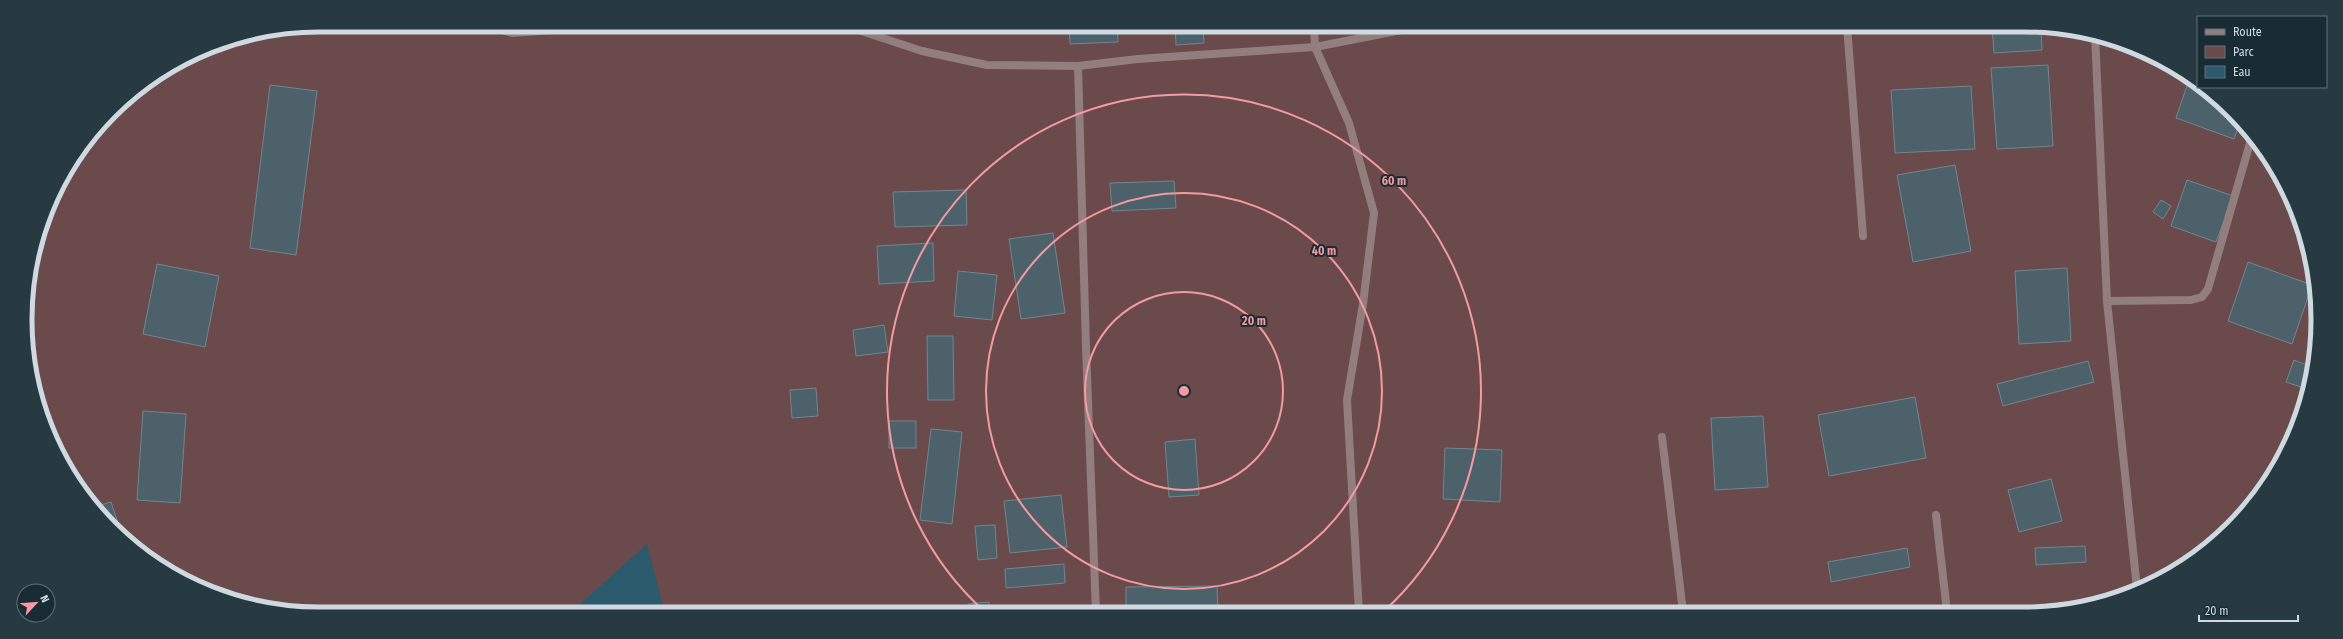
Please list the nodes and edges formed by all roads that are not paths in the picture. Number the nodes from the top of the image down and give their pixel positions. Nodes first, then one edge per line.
1 (508, 32) edge
2 (526, 32) edge
3 (864, 32) edge
4 (1314, 32) edge
5 (1391, 32) edge
6 (1849, 32) edge
7 (2095, 41) edge
8 (1315, 47) junction
9 (1078, 66) junction
10 (2250, 142) edge
11 (1864, 236) dead end
12 (2106, 301) junction
13 (1662, 437) dead end
14 (1936, 515) dead end
15 (2136, 584) edge
16 (1096, 607) edge
17 (1359, 607) edge
18 (1682, 607) edge
19 (1945, 607) edge

1 - 2 street
3 - 9 street
4 - 8 street
5 - 8 street
6 - 11 street
7 - 12 street
8 - 9 street
8 - 17 street
9 - 16 street
10 - 12 street
12 - 15 street
13 - 18 street
14 - 19 street

